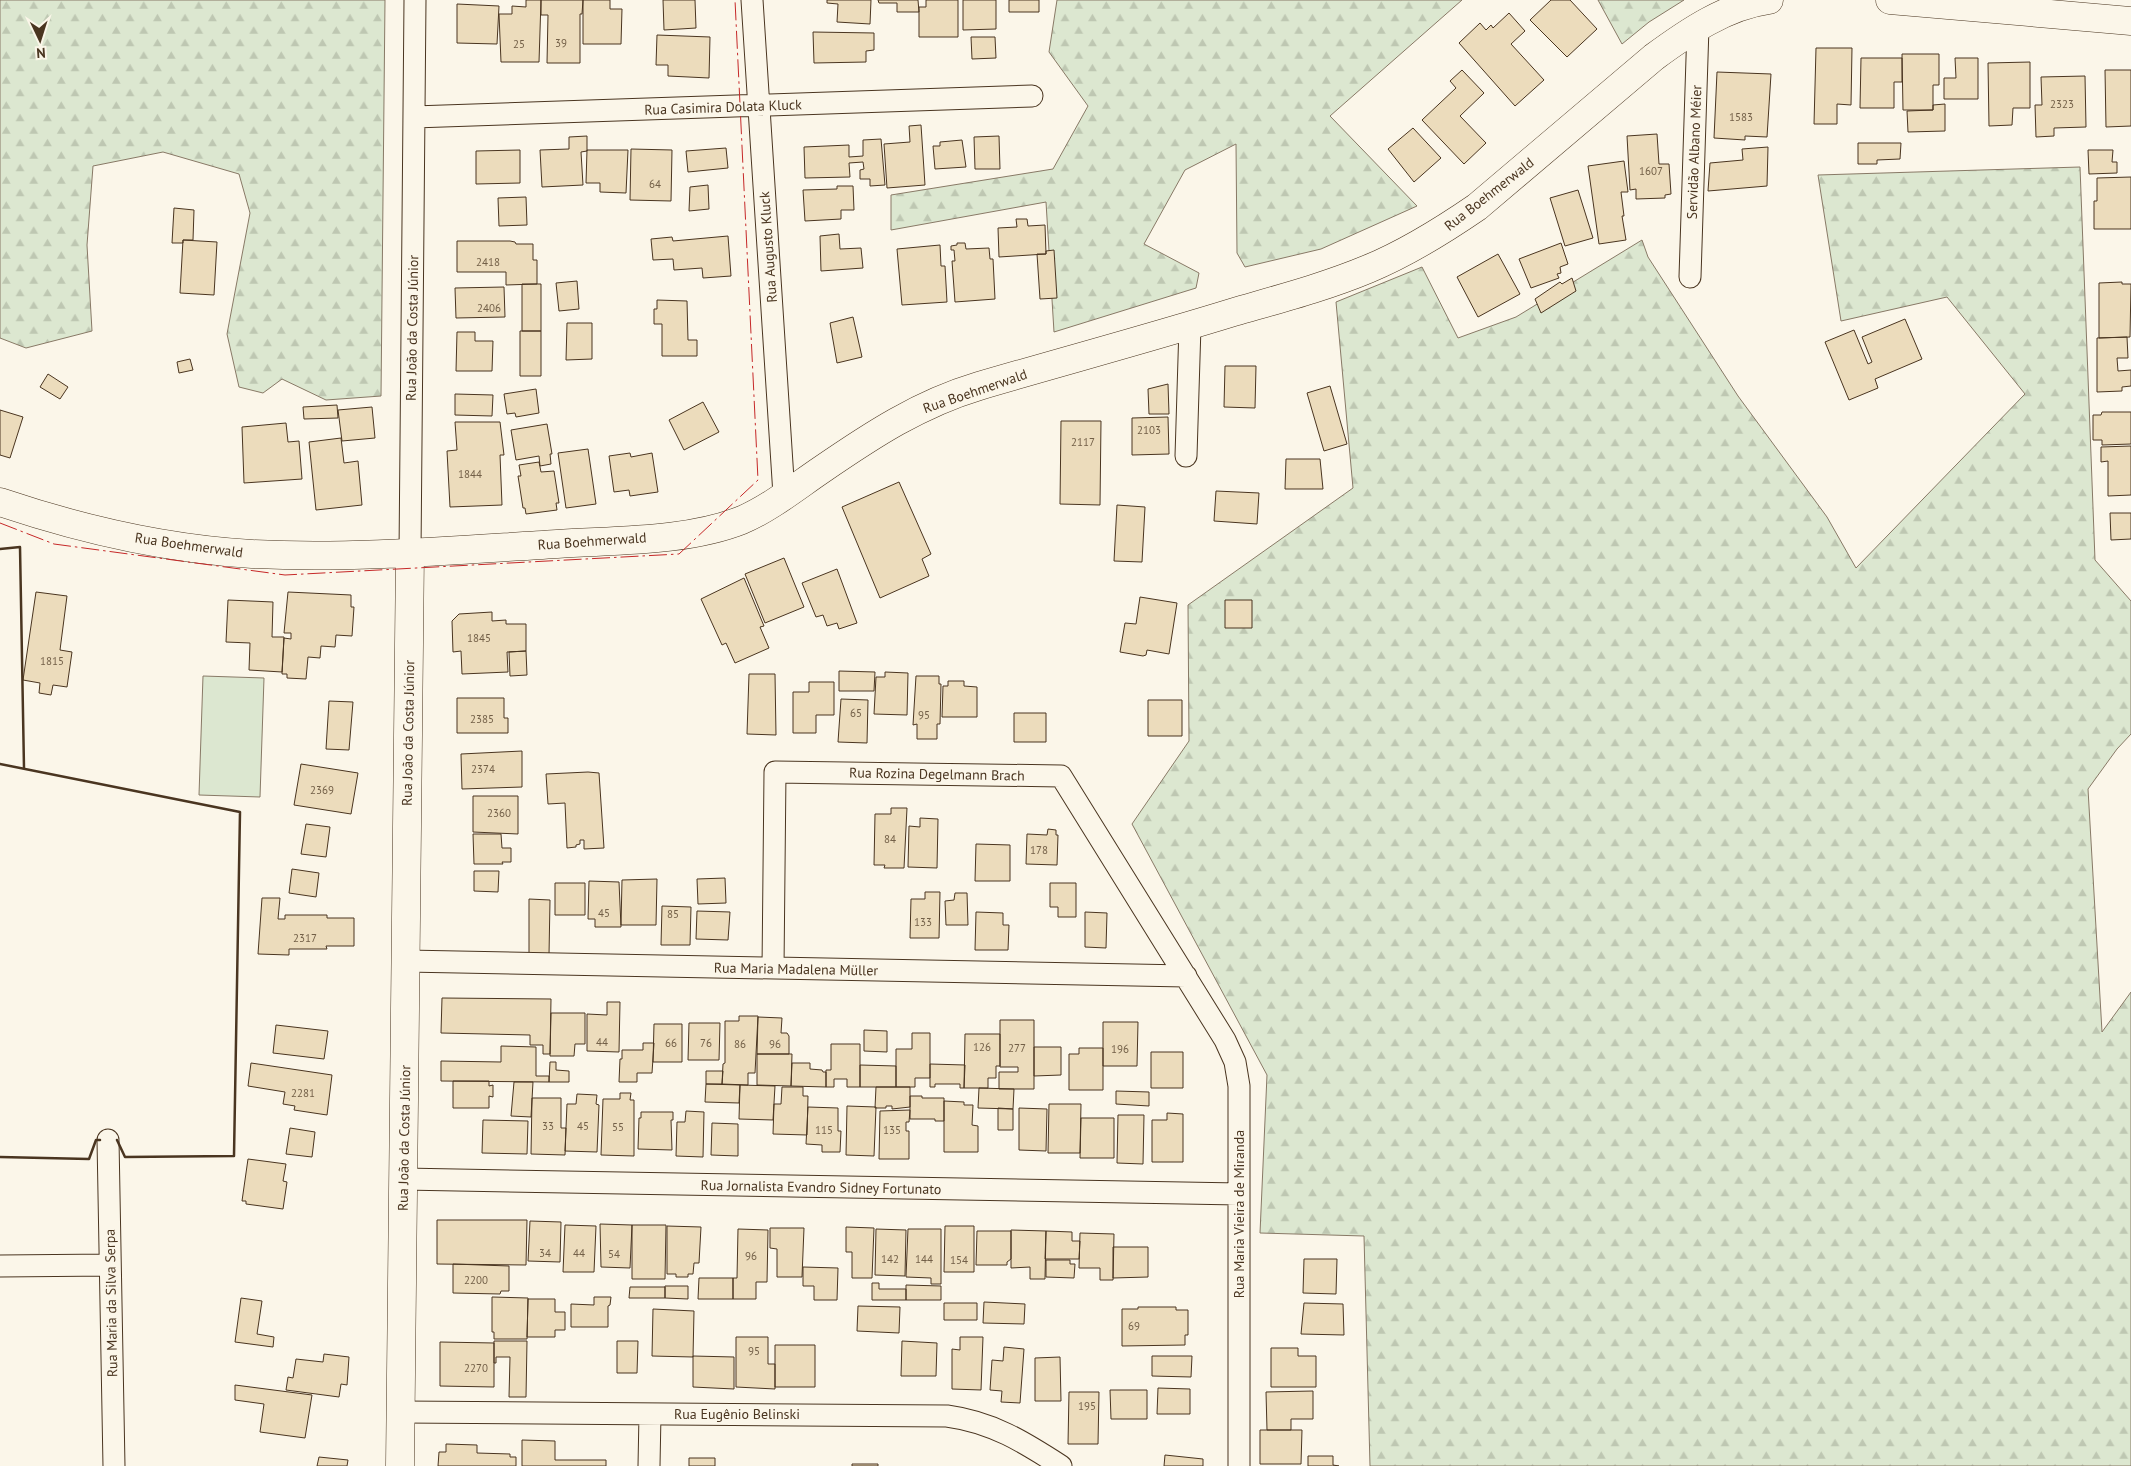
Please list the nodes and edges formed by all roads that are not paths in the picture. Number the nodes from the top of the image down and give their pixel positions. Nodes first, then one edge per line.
1 (416, 0) edge
2 (752, 0) edge
3 (1769, 0) edge
4 (1890, 0) edge
5 (2036, 6) edge
6 (2131, 21) edge
7 (1698, 27) junction
8 (1032, 96) dead end
9 (758, 105) junction
10 (414, 117) junction
11 (1690, 277) dead end
12 (1190, 326) junction
13 (1186, 456) dead end
14 (784, 495) junction
15 (0, 502) edge
16 (410, 553) junction
17 (406, 962) junction
18 (772, 968) junction
19 (1186, 976) junction
20 (108, 1140) dead end
21 (403, 1179) junction
22 (1239, 1194) junction
23 (110, 1265) junction
24 (0, 1266) edge
25 (401, 1412) junction
26 (650, 1414) junction
27 (114, 1466) edge
28 (400, 1466) edge
29 (649, 1466) edge
30 (1061, 1466) edge
31 (1239, 1466) edge

1 - 10 street, Rua João da Costa Júnior
2 - 9 street, Rua Augusto Kluck
3 - 7 main road, Rua Boehmerwald
4 - 5 main road
5 - 6 main road
7 - 11 street, Servidão Albano Méier
7 - 12 main road, Rua Boehmerwald
8 - 9 street, Rua Casimira Dolata Kluck
9 - 10 street, Rua Casimira Dolata Kluck
9 - 14 street, Rua Augusto Kluck
10 - 16 street, Rua João da Costa Júnior
12 - 13 street
12 - 14 main road, Rua Boehmerwald
14 - 16 main road, Rua Boehmerwald
15 - 16 main road, Rua Boehmerwald
16 - 17 main road, Rua João da Costa Júnior
17 - 18 street, Rua Maria Madalena Müller
17 - 21 main road, Rua João da Costa Júnior
18 - 19 street, Rua Maria Madalena Müller
18 - 19 street, Rua Rozina Degelmann Brach
19 - 22 street, Rua Maria Vieira de Miranda
20 - 23 street, Rua Maria da Silva Serpa
21 - 22 street, Rua Jornalista Evandro Sidney Fortunato
21 - 25 main road, Rua João da Costa Júnior
22 - 31 street, Rua Maria Vieira de Miranda
23 - 24 street
23 - 27 street, Rua Maria da Silva Serpa
25 - 26 street, Rua Eugênio Belinski
25 - 28 main road, Rua João da Costa Júnior
26 - 29 street
26 - 30 street, Rua Eugênio Belinski

